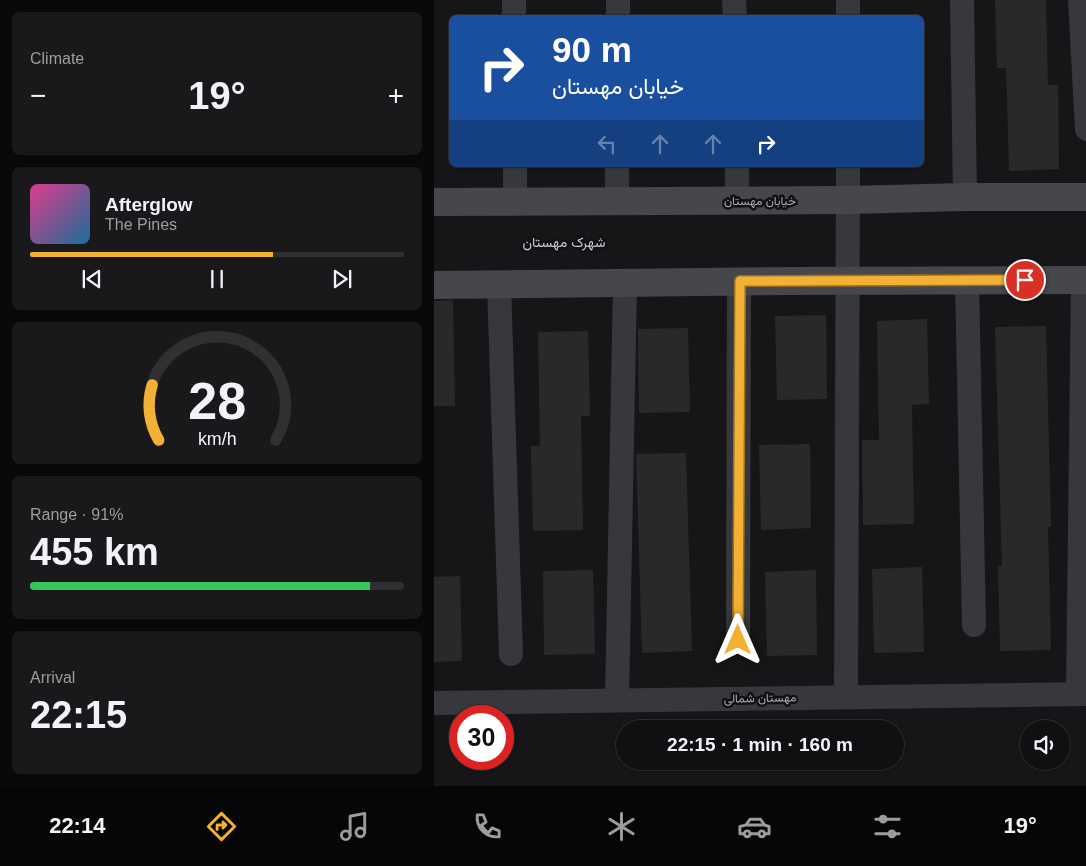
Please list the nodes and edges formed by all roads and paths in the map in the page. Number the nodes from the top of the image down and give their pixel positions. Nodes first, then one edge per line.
1 (514, 0) edge
2 (618, 0) edge
3 (734, 0) edge
4 (848, 0) edge
5 (962, 0) edge
6 (1080, 0) edge
7 (514, 15) edge
8 (618, 15) edge
9 (734, 15) edge
10 (848, 15) edge
11 (1086, 129) edge
12 (515, 167) edge
13 (617, 167) edge
14 (737, 167) edge
15 (848, 167) edge
16 (965, 197) junction
17 (1086, 197) edge
18 (848, 200) junction
19 (617, 201) junction
20 (737, 201) junction
21 (434, 202) edge
22 (515, 202) junction
23 (847, 280) junction
24 (967, 280) junction
25 (1084, 280) edge
26 (740, 281) junction
27 (625, 283) junction
28 (498, 284) junction
29 (434, 285) edge
30 (974, 625) dead end
31 (738, 640) dead end
32 (511, 654) dead end
33 (1082, 694) edge
34 (846, 697) junction
35 (617, 700) junction
36 (434, 702) edge

1 - 7 street
2 - 8 street
3 - 9 street
4 - 10 street
5 - 16 street
6 - 11 street
12 - 22 street
13 - 19 street
14 - 20 street
15 - 18 street
16 - 17 street, خیابان مهستان
16 - 18 street, خیابان مهستان
18 - 20 street, خیابان مهستان
18 - 23 street
19 - 20 street, خیابان مهستان
19 - 22 street, خیابان مهستان
21 - 22 street, خیابان مهستان
23 - 24 street
23 - 26 street
23 - 34 street
24 - 25 street
24 - 30 street
25 - 33 street
26 - 27 street
26 - 31 street
27 - 28 street
27 - 35 street
28 - 29 street
28 - 32 street
33 - 34 street, مهستان شمالی
34 - 35 street, مهستان شمالی
35 - 36 street, مهستان شمالی

